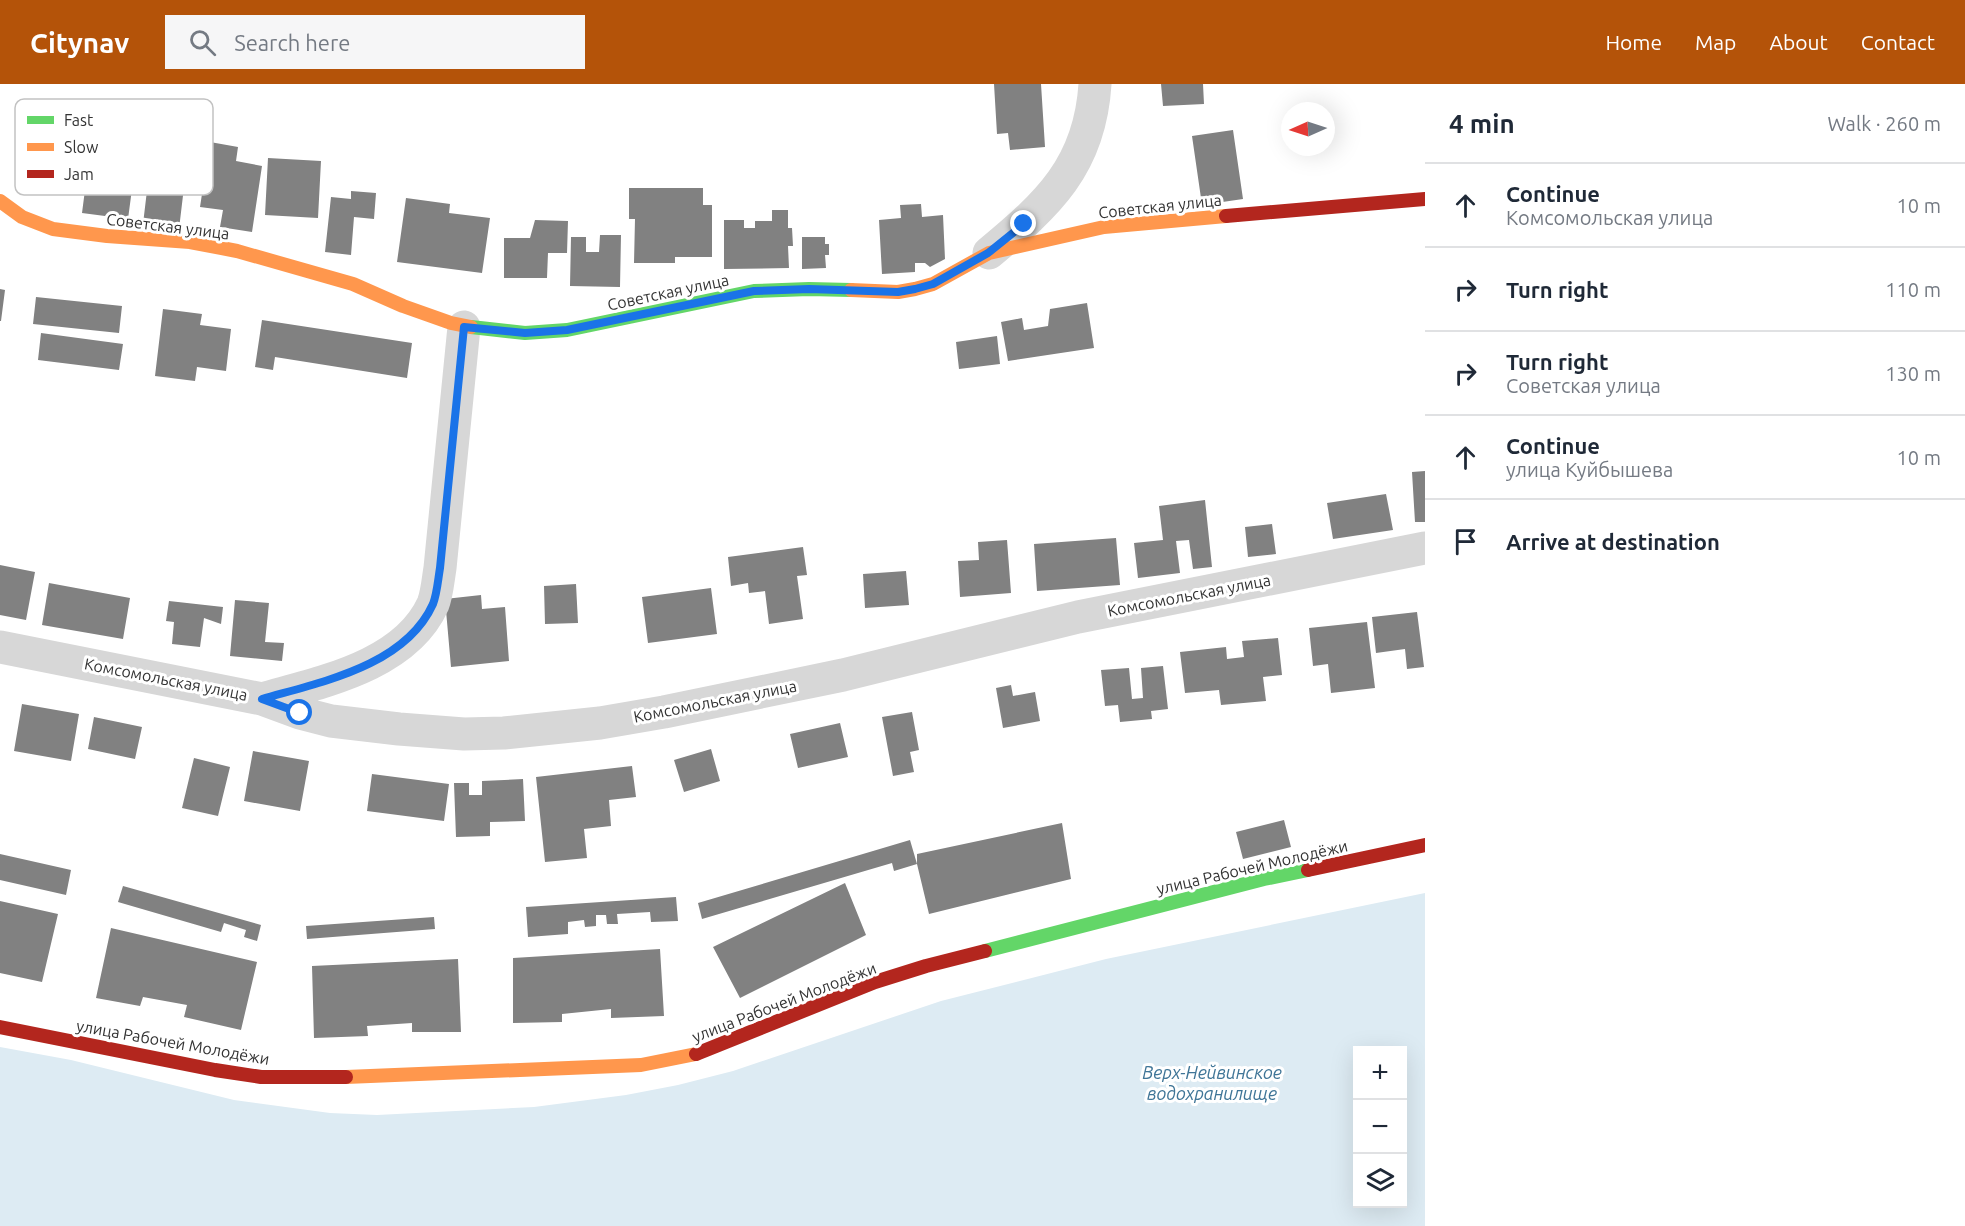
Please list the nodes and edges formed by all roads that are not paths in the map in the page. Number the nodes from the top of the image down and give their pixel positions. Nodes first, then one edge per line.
1 (1095, 84) edge
2 (1425, 199) edge
3 (0, 201) edge
4 (988, 253) junction
5 (464, 327) junction
6 (1425, 548) edge
7 (0, 647) edge
8 (262, 699) junction
9 (1425, 845) edge
10 (0, 1027) edge

1 - 4 street
2 - 4 street, Советская улица
3 - 5 street, Советская улица
4 - 5 street, Советская улица
5 - 8 street
6 - 8 street, Комсомольская улица
7 - 8 street, Комсомольская улица
9 - 10 street, улица Рабочей Молодёжи

